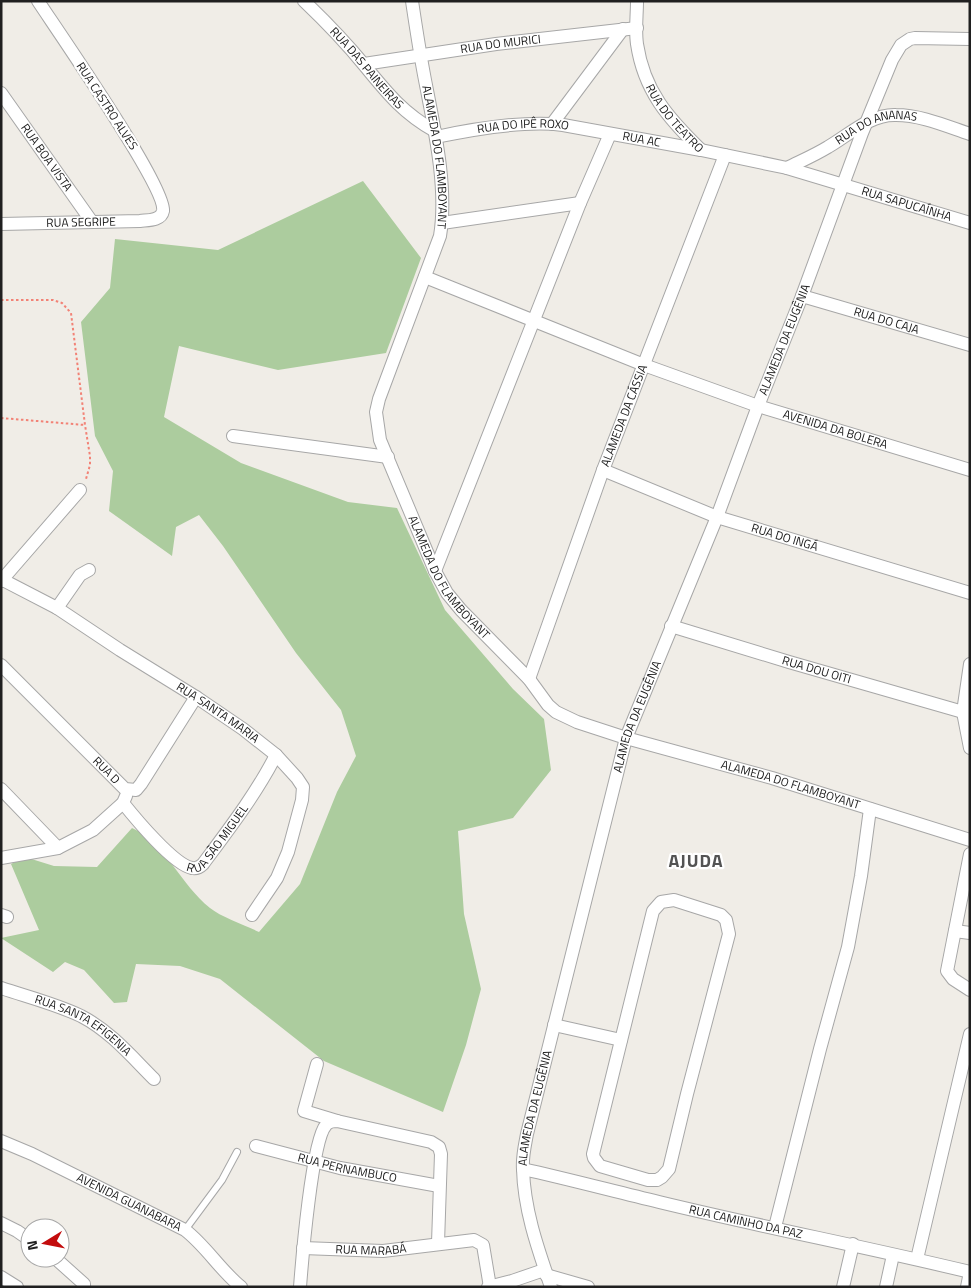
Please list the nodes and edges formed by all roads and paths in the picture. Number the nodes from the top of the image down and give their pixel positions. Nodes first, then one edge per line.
1 (38, 1) edge
2 (304, 1) edge
3 (412, 1) edge
4 (637, 1) edge
5 (637, 28) junction
6 (623, 29) junction
7 (970, 38) edge
8 (420, 55) junction
9 (364, 64) junction
10 (1, 93) edge
11 (5, 105) edge
12 (867, 122) junction
13 (552, 124) junction
14 (435, 134) junction
15 (610, 134) junction
16 (970, 134) edge
17 (701, 150) junction
18 (725, 155) junction
19 (787, 168) junction
20 (843, 185) junction
21 (580, 203) junction
22 (160, 216) joint
23 (92, 222) junction
24 (442, 223) junction
25 (970, 223) edge
26 (1, 224) edge
27 (426, 277) junction
28 (802, 296) junction
29 (1, 300) edge
30 (534, 321) junction
31 (970, 345) edge
32 (644, 365) junction
33 (758, 406) junction
34 (1, 418) edge
35 (85, 425) junction
36 (233, 436) dead end
37 (388, 457) junction
38 (603, 470) junction
39 (970, 470) edge
40 (80, 490) joint
41 (716, 517) junction
42 (89, 570) dead end
43 (435, 571) junction
44 (2, 580) edge
45 (970, 593) edge
46 (57, 608) junction
47 (672, 626) junction
48 (970, 664) edge
49 (1, 665) edge
50 (529, 679) junction
51 (196, 697) junction
52 (963, 712) junction
53 (626, 738) junction
54 (970, 748) edge
55 (276, 755) junction
56 (1, 789) edge
57 (130, 790) junction
58 (123, 804) junction
59 (870, 809) junction
60 (970, 840) edge
61 (58, 848) junction
62 (970, 854) edge
63 (1, 858) edge
64 (252, 915) dead end
65 (955, 931) junction
66 (970, 933) edge
67 (1, 988) edge
68 (970, 990) edge
69 (554, 1025) junction
70 (970, 1034) edge
71 (621, 1040) junction
72 (317, 1064) dead end
73 (154, 1079) dead end
74 (331, 1123) junction
75 (1, 1141) edge
76 (256, 1146) dead end
77 (237, 1152) dead end
78 (314, 1162) junction
79 (523, 1169) junction
80 (439, 1186) junction
81 (1, 1223) edge
82 (775, 1228) junction
83 (185, 1230) junction
84 (20, 1233) edge
85 (438, 1243) junction
86 (853, 1244) junction
87 (303, 1248) junction
88 (893, 1255) junction
89 (918, 1259) junction
90 (66, 1268) edge
91 (970, 1272) edge
92 (1, 1277) edge
93 (547, 1277) edge
94 (17, 1287) edge
95 (84, 1287) edge
96 (241, 1287) edge
97 (300, 1287) edge
98 (489, 1287) edge
99 (588, 1287) edge
100 (843, 1287) edge
101 (886, 1287) edge
102 (966, 1287) edge

1 - 22 street, RUA CASTRO ALVES
2 - 9 street, RUA DAS PAINEIRAS
3 - 8 street, ALAMEDA DO FLAMBOYANT
4 - 5 street, RUA DO TEATRO
5 - 6 street, RUA DO MURICI
5 - 17 street, RUA DO TEATRO
6 - 8 street, RUA DO MURICI
6 - 13 street
7 - 12 street, ALAMEDA DA EUGÊNIA
8 - 9 street, RUA DO MURICI
8 - 14 street, ALAMEDA DO FLAMBOYANT
9 - 14 street, RUA DAS PAINEIRAS
10 - 11 street, RUA BOA VISTA
11 - 23 street, RUA BOA VISTA
12 - 16 street, RUA DO ANANAS
12 - 19 street, RUA DO ANANAS
12 - 20 street, ALAMEDA DA EUGÊNIA
13 - 14 street, RUA DO IPÊ ROXO
13 - 15 street, RUA DO IPÊ ROXO
14 - 24 street, ALAMEDA DO FLAMBOYANT
15 - 17 street, RUA AC
15 - 21 street
17 - 18 street, RUA DO TEATRO
18 - 19 street, RUA DO TEATRO
18 - 32 street, ALAMEDA DA CÁSSIA
19 - 20 street, RUA DO TEATRO
20 - 25 street, RUA SAPUCAÍNHA
20 - 28 street, ALAMEDA DA EUGÊNIA
21 - 24 street
21 - 30 street
22 - 23 street, RUA SEGRIPE
23 - 26 street, RUA SEGRIPE
24 - 27 street, ALAMEDA DO FLAMBOYANT
27 - 30 street, AVENIDA DA BOLERA
27 - 37 street, ALAMEDA DO FLAMBOYANT
28 - 31 street, RUA DO CAJA
28 - 33 street, ALAMEDA DA EUGÊNIA
29 - 35 path
30 - 32 street, AVENIDA DA BOLERA
30 - 43 street
32 - 33 street, AVENIDA DA BOLERA
32 - 38 street, ALAMEDA DA CÁSSIA
33 - 39 street, AVENIDA DA BOLERA
33 - 41 street, ALAMEDA DA EUGÊNIA
34 - 35 path
35 - 40 path
36 - 37 street
37 - 43 street, ALAMEDA DO FLAMBOYANT
38 - 41 street, RUA DO INGÁ
38 - 50 street, ALAMEDA DA CÁSSIA
40 - 44 street
41 - 45 street, RUA DO INGÁ
41 - 47 street, ALAMEDA DA EUGÊNIA
42 - 46 street
43 - 50 street, ALAMEDA DO FLAMBOYANT
44 - 46 street, RUA SANTA MARIA
46 - 51 street, RUA SANTA MARIA
47 - 52 street, RUA DOU OITI
47 - 53 street, ALAMEDA DA EUGÊNIA
48 - 52 street
49 - 57 street, RUA D
50 - 53 street, ALAMEDA DO FLAMBOYANT
51 - 55 street, RUA SANTA MARIA
51 - 57 street, RUA D
52 - 54 street
53 - 59 street, ALAMEDA DO FLAMBOYANT
53 - 69 street, ALAMEDA DA EUGÊNIA
55 - 58 street, RUA SÃO MIGUEL
55 - 64 street, RUA SANTA MARIA
56 - 61 street
57 - 58 street
58 - 61 street
59 - 60 street, ALAMEDA DO FLAMBOYANT
59 - 82 street
61 - 63 street
62 - 65 street
65 - 66 street
65 - 68 street
67 - 73 street, RUA SANTA EFIGENIA
69 - 71 street
69 - 79 street, ALAMEDA DA EUGÊNIA
70 - 89 street
71 - 71 street
72 - 74 street
74 - 78 street
74 - 80 street
75 - 83 street, AVENIDA GUANABARA
76 - 78 street, RUA PERNAMBUCO
77 - 83 lane
78 - 80 street, RUA PERNAMBUCO
78 - 87 street
79 - 82 street, RUA CAMINHO DA PAZ
79 - 93 street, ALAMEDA DA EUGÊNIA
80 - 85 street
81 - 84 street
82 - 86 street, RUA CAMINHO DA PAZ
83 - 96 street, AVENIDA GUANABARA
85 - 87 street, RUA MARABÁ
85 - 98 street, RUA MARABÁ
86 - 88 street, RUA CAMINHO DA PAZ
86 - 100 street
87 - 97 street
88 - 89 street, RUA CAMINHO DA PAZ
88 - 101 street
89 - 91 street, RUA CAMINHO DA PAZ
90 - 95 street
91 - 102 street
92 - 94 street
93 - 98 street
93 - 99 street

